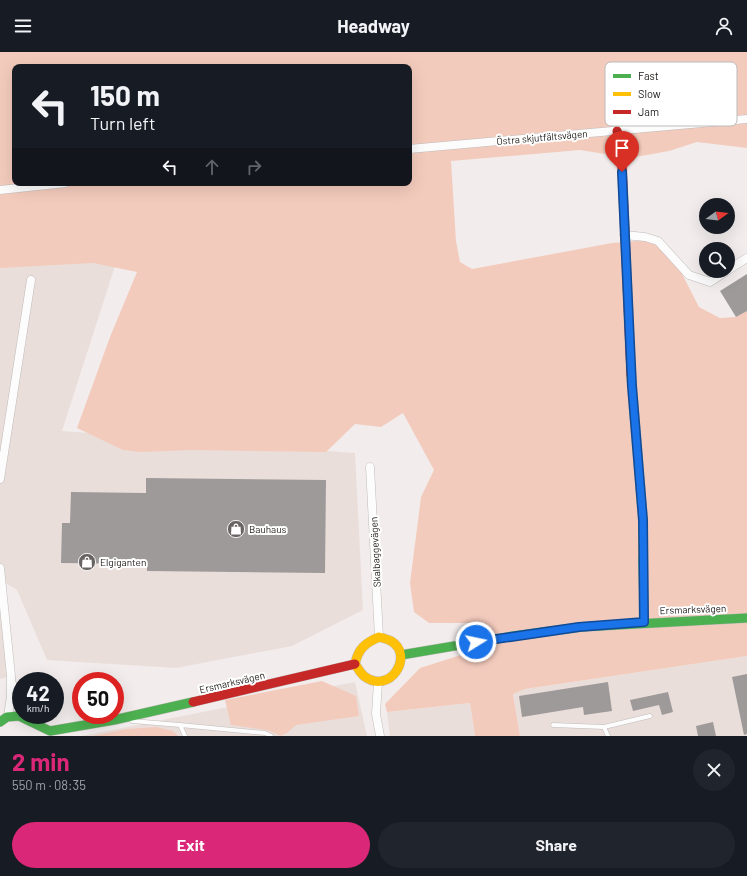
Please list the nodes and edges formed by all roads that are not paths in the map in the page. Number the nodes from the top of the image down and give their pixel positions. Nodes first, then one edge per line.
1 (747, 119) edge
2 (737, 120) edge
3 (671, 126) edge
4 (617, 131) junction
5 (412, 149) edge
6 (37, 186) edge
7 (0, 190) edge
8 (624, 235) junction
9 (747, 258) edge
10 (735, 266) edge
11 (717, 278) edge
12 (31, 280) dead end
13 (4, 433) edge
14 (370, 467) dead end
15 (0, 479) edge
16 (0, 568) edge
17 (747, 618) edge
18 (644, 622) junction
19 (2, 623) edge
20 (379, 637) junction
21 (401, 655) junction
22 (355, 664) junction
23 (11, 676) junction
24 (12, 680) edge
25 (378, 682) junction
26 (12, 716) edge
27 (650, 716) dead end
28 (124, 718) edge
29 (2, 720) edge
30 (124, 720) edge
31 (32, 724) edge
32 (34, 724) edge
33 (91, 724) edge
34 (102, 724) edge
35 (180, 725) junction
36 (552, 725) dead end
37 (604, 727) junction
38 (38, 736) edge
39 (68, 736) edge
40 (184, 736) edge
41 (271, 736) edge
42 (380, 736) edge
43 (608, 736) edge

1 - 2 street, Östra skjutfältsvägen
3 - 4 street, Östra skjutfältsvägen
4 - 5 street, Östra skjutfältsvägen
4 - 8 main road
6 - 7 street
8 - 11 street
8 - 18 main road
9 - 10 street
12 - 13 street
13 - 15 street
14 - 20 street, Skalbaggevägen
16 - 19 street
17 - 18 main road, Ersmarksvägen
18 - 21 main road, Ersmarksvägen
19 - 23 street
20 - 21 main road
20 - 22 main road
21 - 25 main road
22 - 25 main road
22 - 28 main road, Ersmarksvägen
23 - 24 street
23 - 29 street
25 - 42 street
26 - 29 main road, Ersmarksvägen
27 - 37 lane
30 - 35 lane
31 - 38 main road
32 - 33 main road, Ersmarksvägen
34 - 39 main road, Ersmarksvägen
35 - 40 lane
35 - 41 lane
36 - 37 lane
37 - 43 lane

